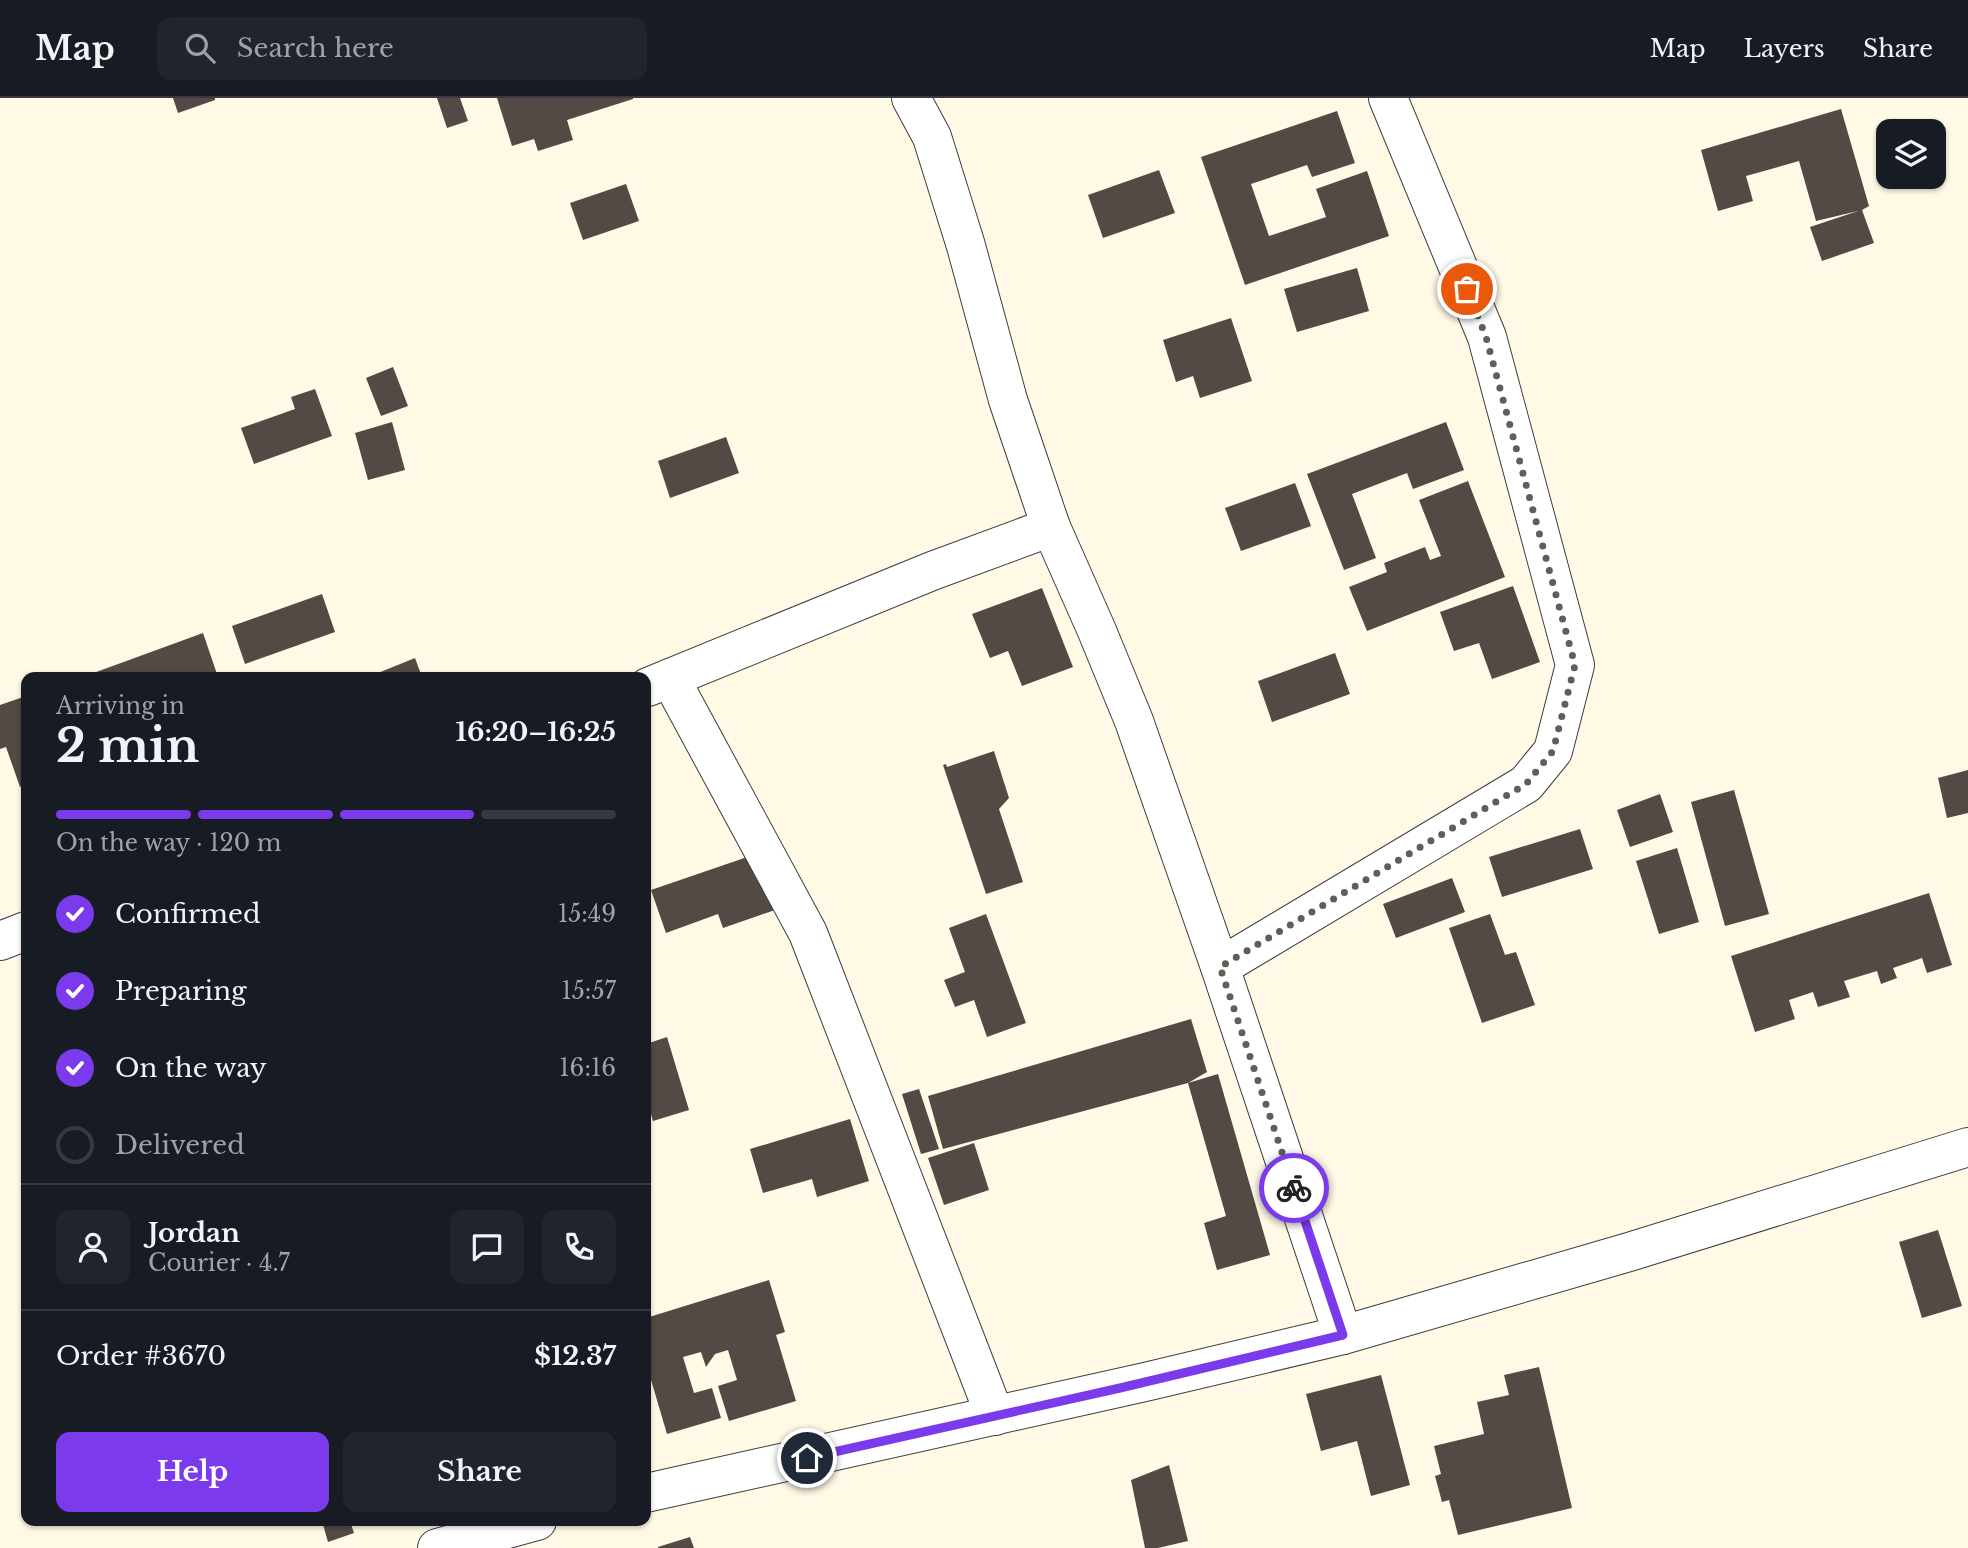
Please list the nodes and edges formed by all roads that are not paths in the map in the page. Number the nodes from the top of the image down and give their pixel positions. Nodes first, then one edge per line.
1 (911, 98) edge
2 (1388, 98) edge
3 (1051, 527) junction
4 (658, 683) edge
5 (21, 932) edge
6 (0, 941) edge
7 (1220, 967) junction
8 (1968, 1147) edge
9 (1343, 1335) junction
10 (995, 1416) junction
11 (651, 1492) edge
12 (518, 1526) edge
13 (437, 1548) edge

1 - 3 street
2 - 7 street
3 - 4 street
3 - 7 street
4 - 10 street
5 - 6 street
7 - 9 street
8 - 9 street
9 - 10 street
10 - 11 street
12 - 13 street

